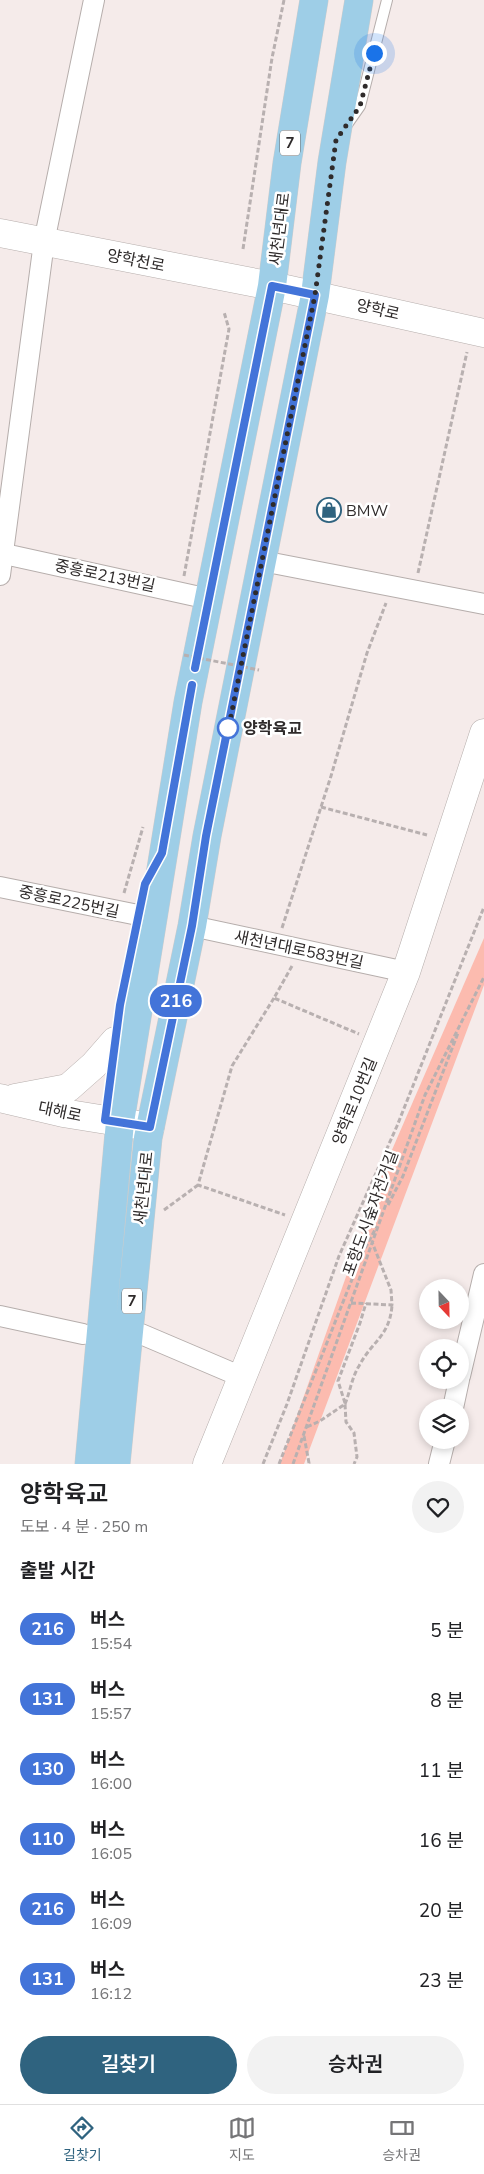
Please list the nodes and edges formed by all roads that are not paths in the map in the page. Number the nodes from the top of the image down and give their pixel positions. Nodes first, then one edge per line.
1 (94, 0) edge
2 (314, 0) edge
3 (359, 0) edge
4 (378, 0) edge
5 (387, 0) edge
6 (336, 140) junction
7 (0, 232) edge
8 (44, 242) junction
9 (272, 286) junction
10 (315, 295) junction
11 (478, 332) edge
12 (2, 553) edge
13 (262, 561) junction
14 (0, 575) edge
15 (209, 599) junction
16 (484, 604) edge
17 (484, 732) edge
18 (162, 853) junction
19 (0, 886) edge
20 (138, 915) junction
21 (192, 926) junction
22 (406, 972) junction
23 (115, 1041) junction
24 (4, 1099) edge
25 (112, 1121) junction
26 (149, 1132) junction
27 (484, 1274) edge
28 (0, 1316) edge
29 (83, 1334) junction
30 (142, 1334) junction
31 (469, 1339) edge
32 (242, 1377) junction
33 (443, 1449) edge
34 (71, 1464) edge
35 (88, 1464) edge
36 (116, 1464) edge
37 (131, 1464) edge
38 (207, 1464) edge
39 (439, 1464) edge

1 - 8 street
2 - 9 main road, 새천년대로 / 7
3 - 6 main road, 새천년대로 / 7
4 - 6 main road
5 - 6 lane
6 - 10 main road, 새천년대로 / 7
7 - 8 main road, 양학천로
8 - 9 main road, 양학천로
8 - 12 street
9 - 10 main road, 양학로
9 - 15 main road, 새천년대로 / 7
10 - 11 main road, 양학로
10 - 13 main road, 새천년대로 / 7
12 - 14 street
12 - 15 street, 중흥로213번길
13 - 16 street
13 - 21 main road, 새천년대로 / 7
15 - 18 main road, 새천년대로 / 7
17 - 22 main road, 양학로10번길
18 - 20 main road
18 - 25 main road, 새천년대로 / 7
19 - 20 street, 중흥로225번길
20 - 23 main road
21 - 22 street, 새천년대로583번길
21 - 26 main road, 새천년대로 / 7
22 - 32 main road, 양학로10번길
23 - 24 main road
23 - 25 main road
24 - 25 main road, 대해로
25 - 26 main road, 대해로
25 - 29 main road
25 - 35 main road, 새천년대로
26 - 30 main road
26 - 36 main road, 새천년대로 / 7
27 - 31 street
28 - 29 street
29 - 34 main road
30 - 32 street
30 - 37 main road
32 - 38 main road, 양학로10번길
33 - 39 street

